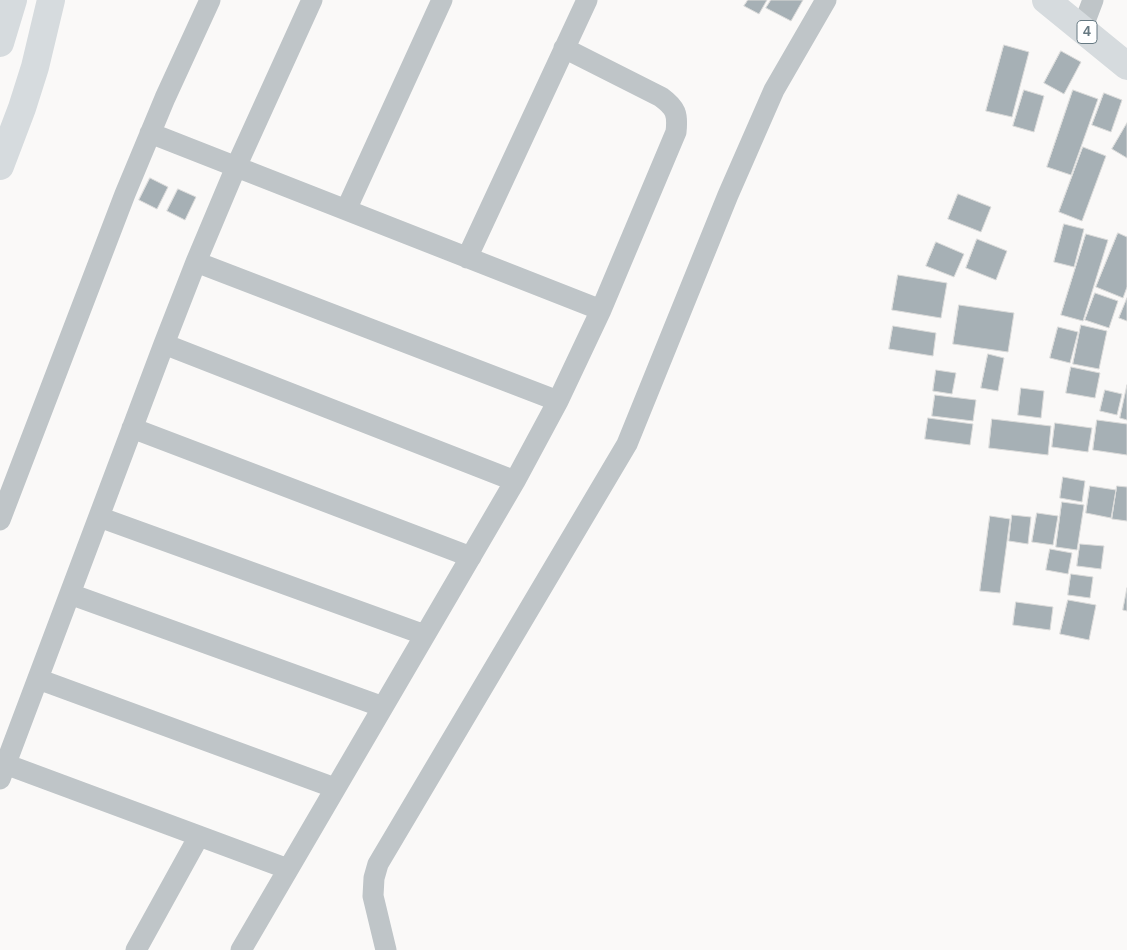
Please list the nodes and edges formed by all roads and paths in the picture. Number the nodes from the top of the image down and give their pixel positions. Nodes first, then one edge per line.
1 (13, 0) edge
2 (51, 0) edge
3 (210, 0) edge
4 (312, 0) edge
5 (442, 0) edge
6 (587, 0) edge
7 (826, 0) edge
8 (1046, 0) edge
9 (1093, 0) edge
10 (1082, 29) junction
11 (0, 43) edge
12 (564, 48) junction
13 (1127, 66) edge
14 (150, 133) junction
15 (0, 166) edge
16 (236, 167) junction
17 (346, 210) junction
18 (467, 258) junction
19 (196, 262) junction
20 (601, 310) junction
21 (164, 344) junction
22 (558, 401) junction
23 (132, 428) junction
24 (515, 481) junction
25 (98, 517) junction
26 (0, 520) edge
27 (471, 557) junction
28 (70, 594) junction
29 (425, 635) junction
30 (38, 679) junction
31 (383, 707) junction
32 (2, 768) edge
33 (335, 788) junction
34 (199, 836) junction
35 (288, 869) junction
36 (136, 950) edge
37 (241, 950) edge
38 (386, 950) edge

1 - 11 main road
2 - 15 main road
3 - 14 street
4 - 16 street
5 - 17 street
6 - 12 street
7 - 38 street
8 - 10 main road, 4
9 - 10 street
10 - 13 main road, 4
12 - 18 street
12 - 20 street
14 - 16 street
14 - 26 street
16 - 17 street
16 - 19 street
17 - 18 street
18 - 20 street
19 - 21 street
19 - 22 street
20 - 22 street
21 - 23 street
21 - 24 street
22 - 24 street
23 - 25 street
23 - 27 street
24 - 27 street
25 - 28 street
25 - 29 street
27 - 29 street
28 - 30 street
28 - 31 street
29 - 31 street
30 - 32 street
30 - 33 street
31 - 33 street
32 - 34 street
33 - 35 street
34 - 35 street
34 - 36 street
35 - 37 street

